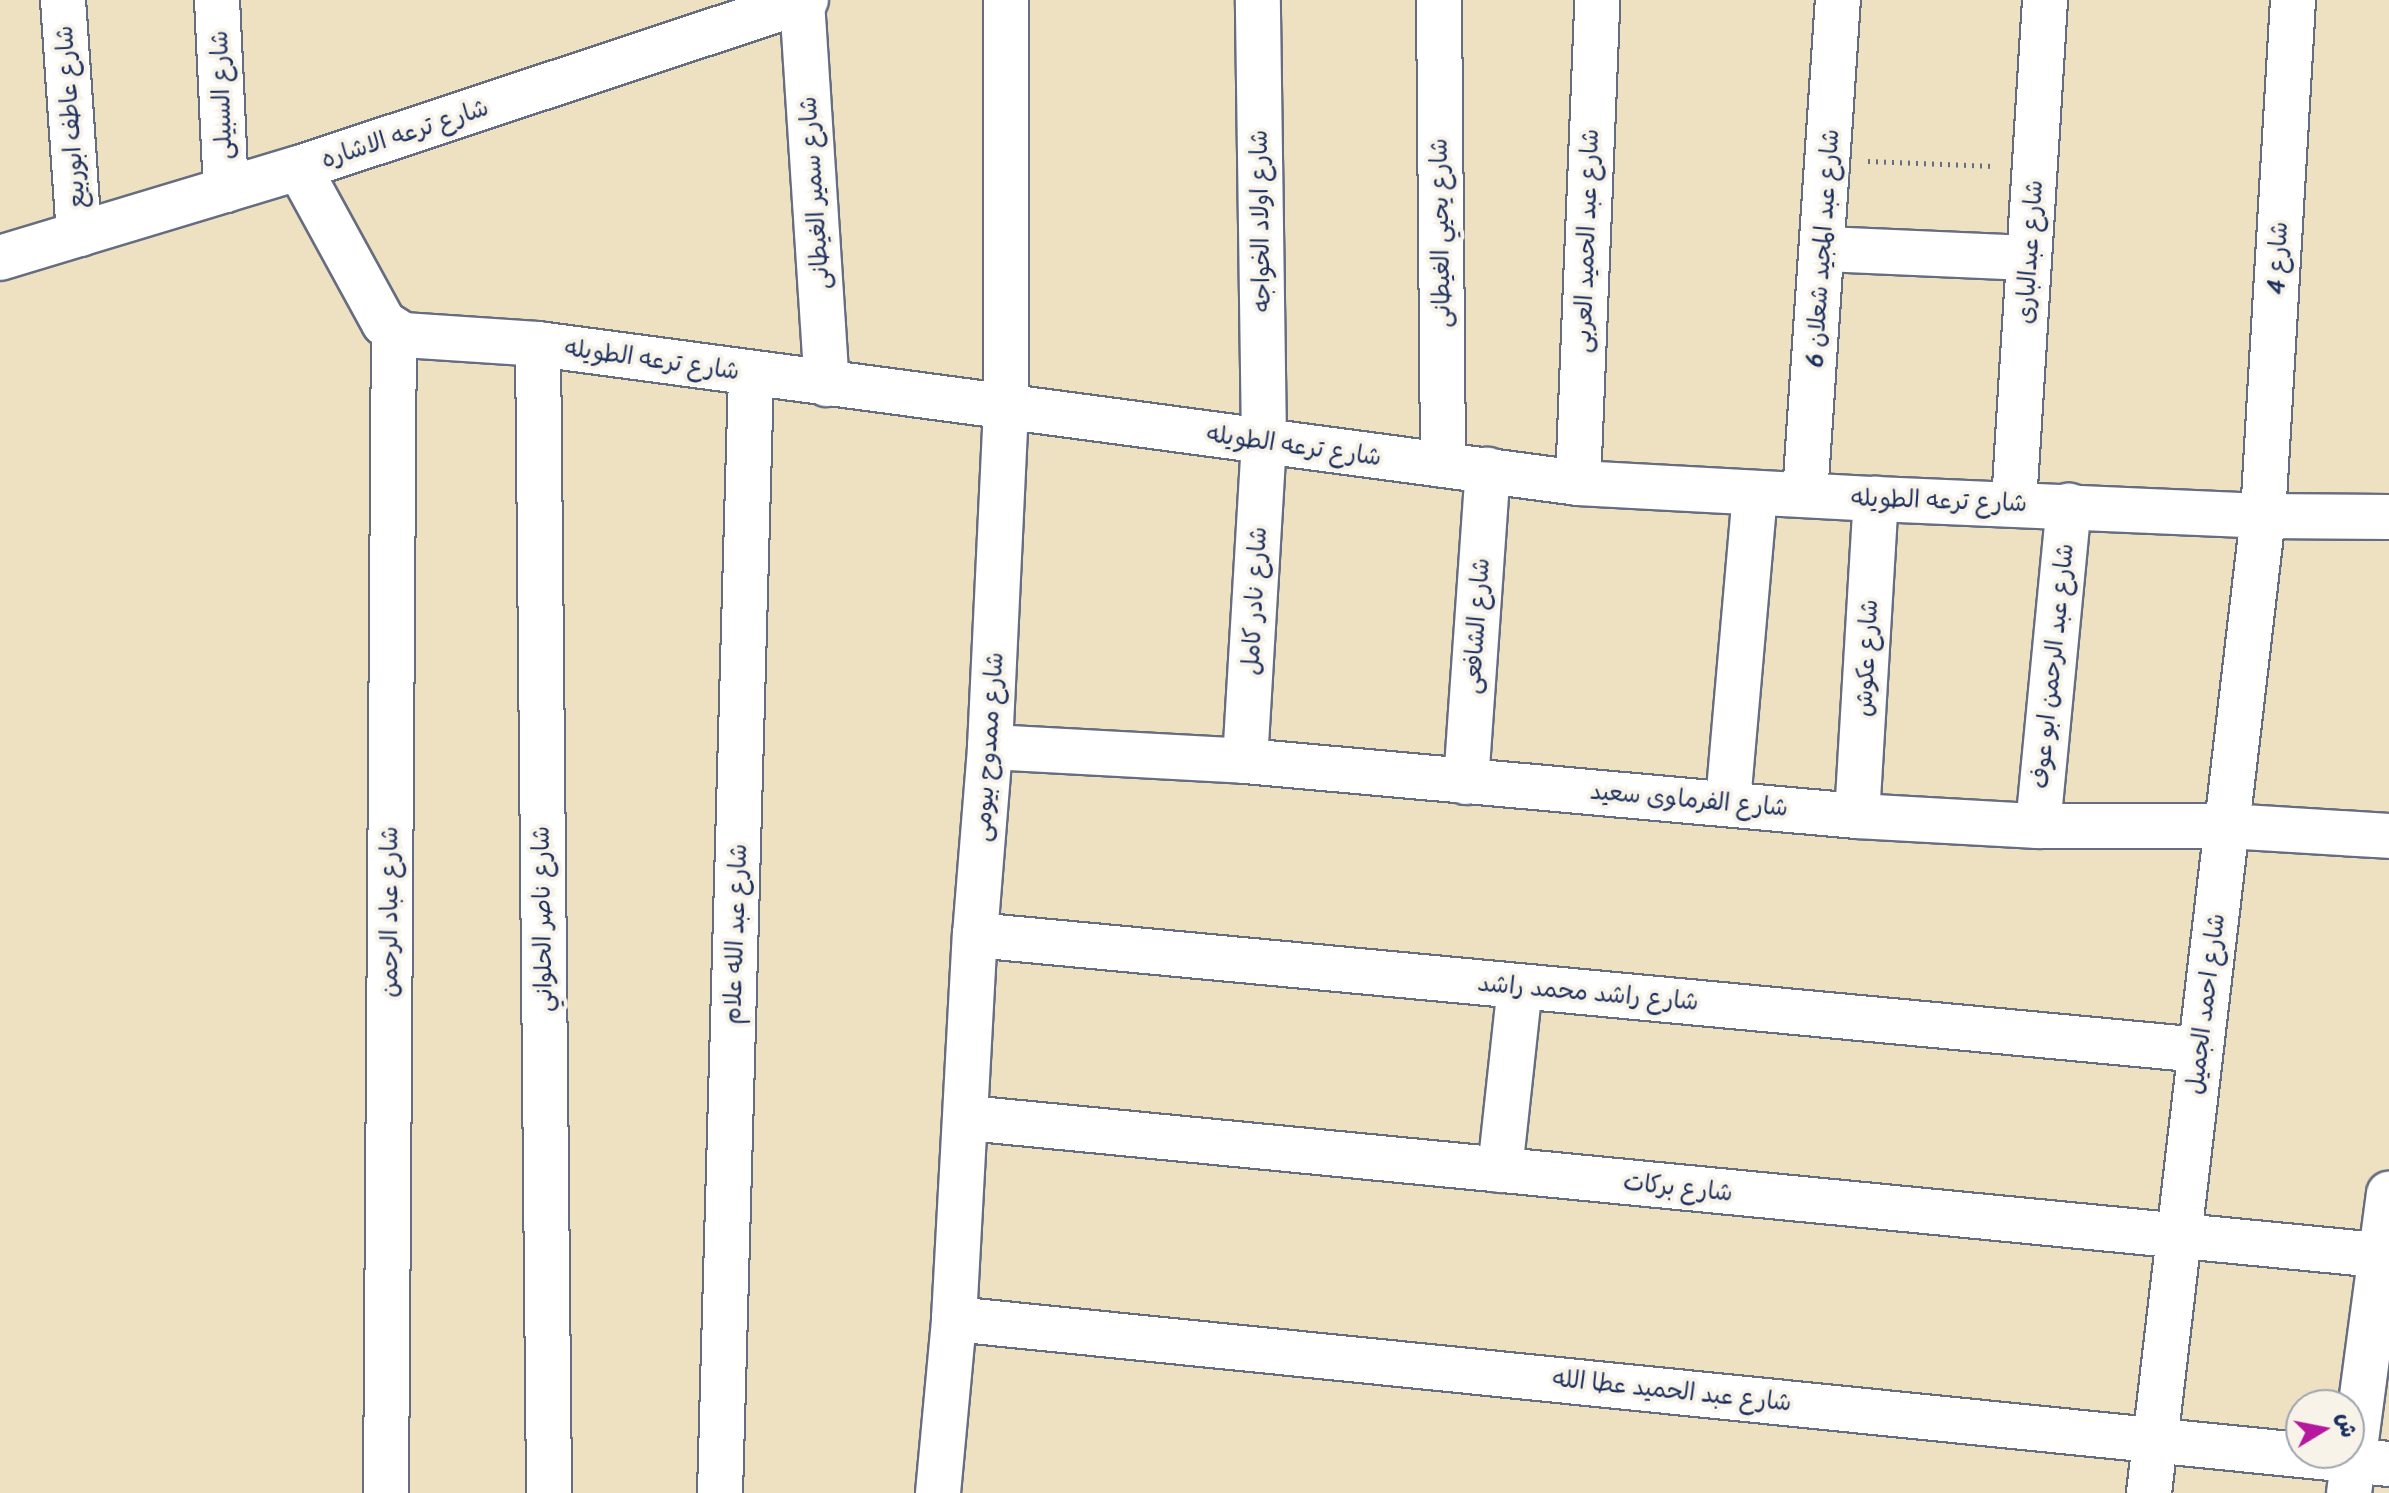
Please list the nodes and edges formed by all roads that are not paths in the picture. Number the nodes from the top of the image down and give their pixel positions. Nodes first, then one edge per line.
1 (63, 0) edge
2 (217, 0) edge
3 (1006, 0) edge
4 (1258, 0) edge
5 (1439, 0) edge
6 (1597, 0) edge
7 (1838, 0) edge
8 (2045, 0) edge
9 (2293, 0) edge
10 (804, 1) edge
11 (299, 168) junction
12 (226, 190) junction
13 (79, 234) junction
14 (1824, 249) junction
15 (0, 258) edge
16 (2029, 258) junction
17 (394, 332) junction
18 (538, 344) junction
19 (751, 374) junction
20 (827, 384) junction
21 (1006, 407) junction
22 (1264, 442) junction
23 (1443, 465) junction
24 (1488, 470) junction
25 (1578, 483) junction
26 (1755, 493) junction
27 (1805, 495) junction
28 (1876, 499) junction
29 (2014, 503) junction
30 (2069, 505) junction
31 (2263, 516) junction
32 (2389, 517) edge
33 (990, 747) junction
34 (1245, 761) junction
35 (1466, 782) junction
36 (1728, 802) junction
37 (1857, 816) junction
38 (2038, 826) junction
39 (2227, 826) junction
40 (2389, 836) edge
41 (975, 935) junction
42 (1520, 987) junction
43 (2201, 1050) junction
44 (968, 1118) junction
45 (1500, 1170) junction
46 (2389, 1194) edge
47 (2179, 1236) junction
48 (2385, 1256) edge
49 (954, 1319) junction
50 (2156, 1439) junction
51 (2363, 1473) edge
52 (386, 1493) edge
53 (549, 1493) edge
54 (720, 1493) edge
55 (938, 1493) edge
56 (2149, 1493) edge

1 - 13 street, شارع عاطف ابوربيع
2 - 12 street, شارع السبيلى
3 - 21 street, شارع ممدوح بيومى
4 - 22 street, شارع اولاد الخواجه
5 - 23 street, شارع يحيي الغيطانى
6 - 25 street, شارع عبد الحميد العربى
7 - 14 street, شارع عبد المجيد شعلان 6
8 - 16 street, شارع عبدالبارى
9 - 31 street, شارع 4
10 - 11 street, شارع ترعه الاشاره
10 - 20 street, شارع سمير الغيطانى
11 - 12 street, شارع ترعه الاشاره
11 - 17 street
12 - 13 street, شارع ترعه الاشاره
13 - 15 street, شارع ترعه الاشاره
14 - 16 street
14 - 27 street, شارع عبد المجيد شعلان 6
16 - 29 street, شارع عبدالبارى
17 - 18 street, شارع ترعه الطويله
17 - 52 street, شارع عباد الرحمن
18 - 19 street, شارع ترعه الطويله
18 - 53 street, شارع ناصر الحلواني
19 - 20 street, شارع ترعه الطويله
19 - 54 street, شارع عبد الله علام
20 - 21 street, شارع ترعه الطويله
21 - 22 street, شارع ترعه الطويله
21 - 33 street, شارع ممدوح بيومى
22 - 23 street, شارع ترعه الطويله
22 - 34 street, شارع نادر كامل
23 - 24 street, شارع ترعه الطويله
24 - 25 street, شارع ترعه الطويله
24 - 35 street, شارع الشافعى
25 - 26 street, شارع ترعه الطويله
26 - 27 street, شارع ترعه الطويله
26 - 36 street
27 - 28 street, شارع ترعه الطويله
28 - 29 street, شارع ترعه الطويله
28 - 37 street, شارع عكوش
29 - 30 street, شارع ترعه الطويله
30 - 31 street, شارع ترعه الطويله
30 - 38 street, شارع عبد الرحمن ابو عوف
31 - 32 street, شارع ترعه الطويله
31 - 39 street, شارع احمد الجميل
33 - 34 street, شارع الفرماوى سعيد
33 - 41 street, شارع ممدوح بيومى
34 - 35 street, شارع الفرماوى سعيد
35 - 36 street, شارع الفرماوى سعيد
36 - 37 street, شارع الفرماوى سعيد
37 - 38 street, شارع الفرماوى سعيد
38 - 39 street, شارع الفرماوى سعيد
39 - 40 street, شارع الفرماوى سعيد
39 - 43 street, شارع احمد الجميل
41 - 42 street, شارع راشد محمد راشد
41 - 44 street, شارع ممدوح بيومى
42 - 43 street, شارع راشد محمد راشد
42 - 45 street
43 - 47 street, شارع احمد الجميل
44 - 45 street, شارع بركات
44 - 49 street, شارع ممدوح بيومى
45 - 47 street, شارع بركات
46 - 48 street
47 - 48 street, شارع بركات
47 - 50 street, شارع احمد الجميل
48 - 51 street
49 - 50 street, شارع عبد الحميد عطا الله
49 - 55 street, شارع ممدوح بيومى
50 - 51 street, شارع عبد الحميد عطا الله
50 - 56 street, شارع احمد الجميل

